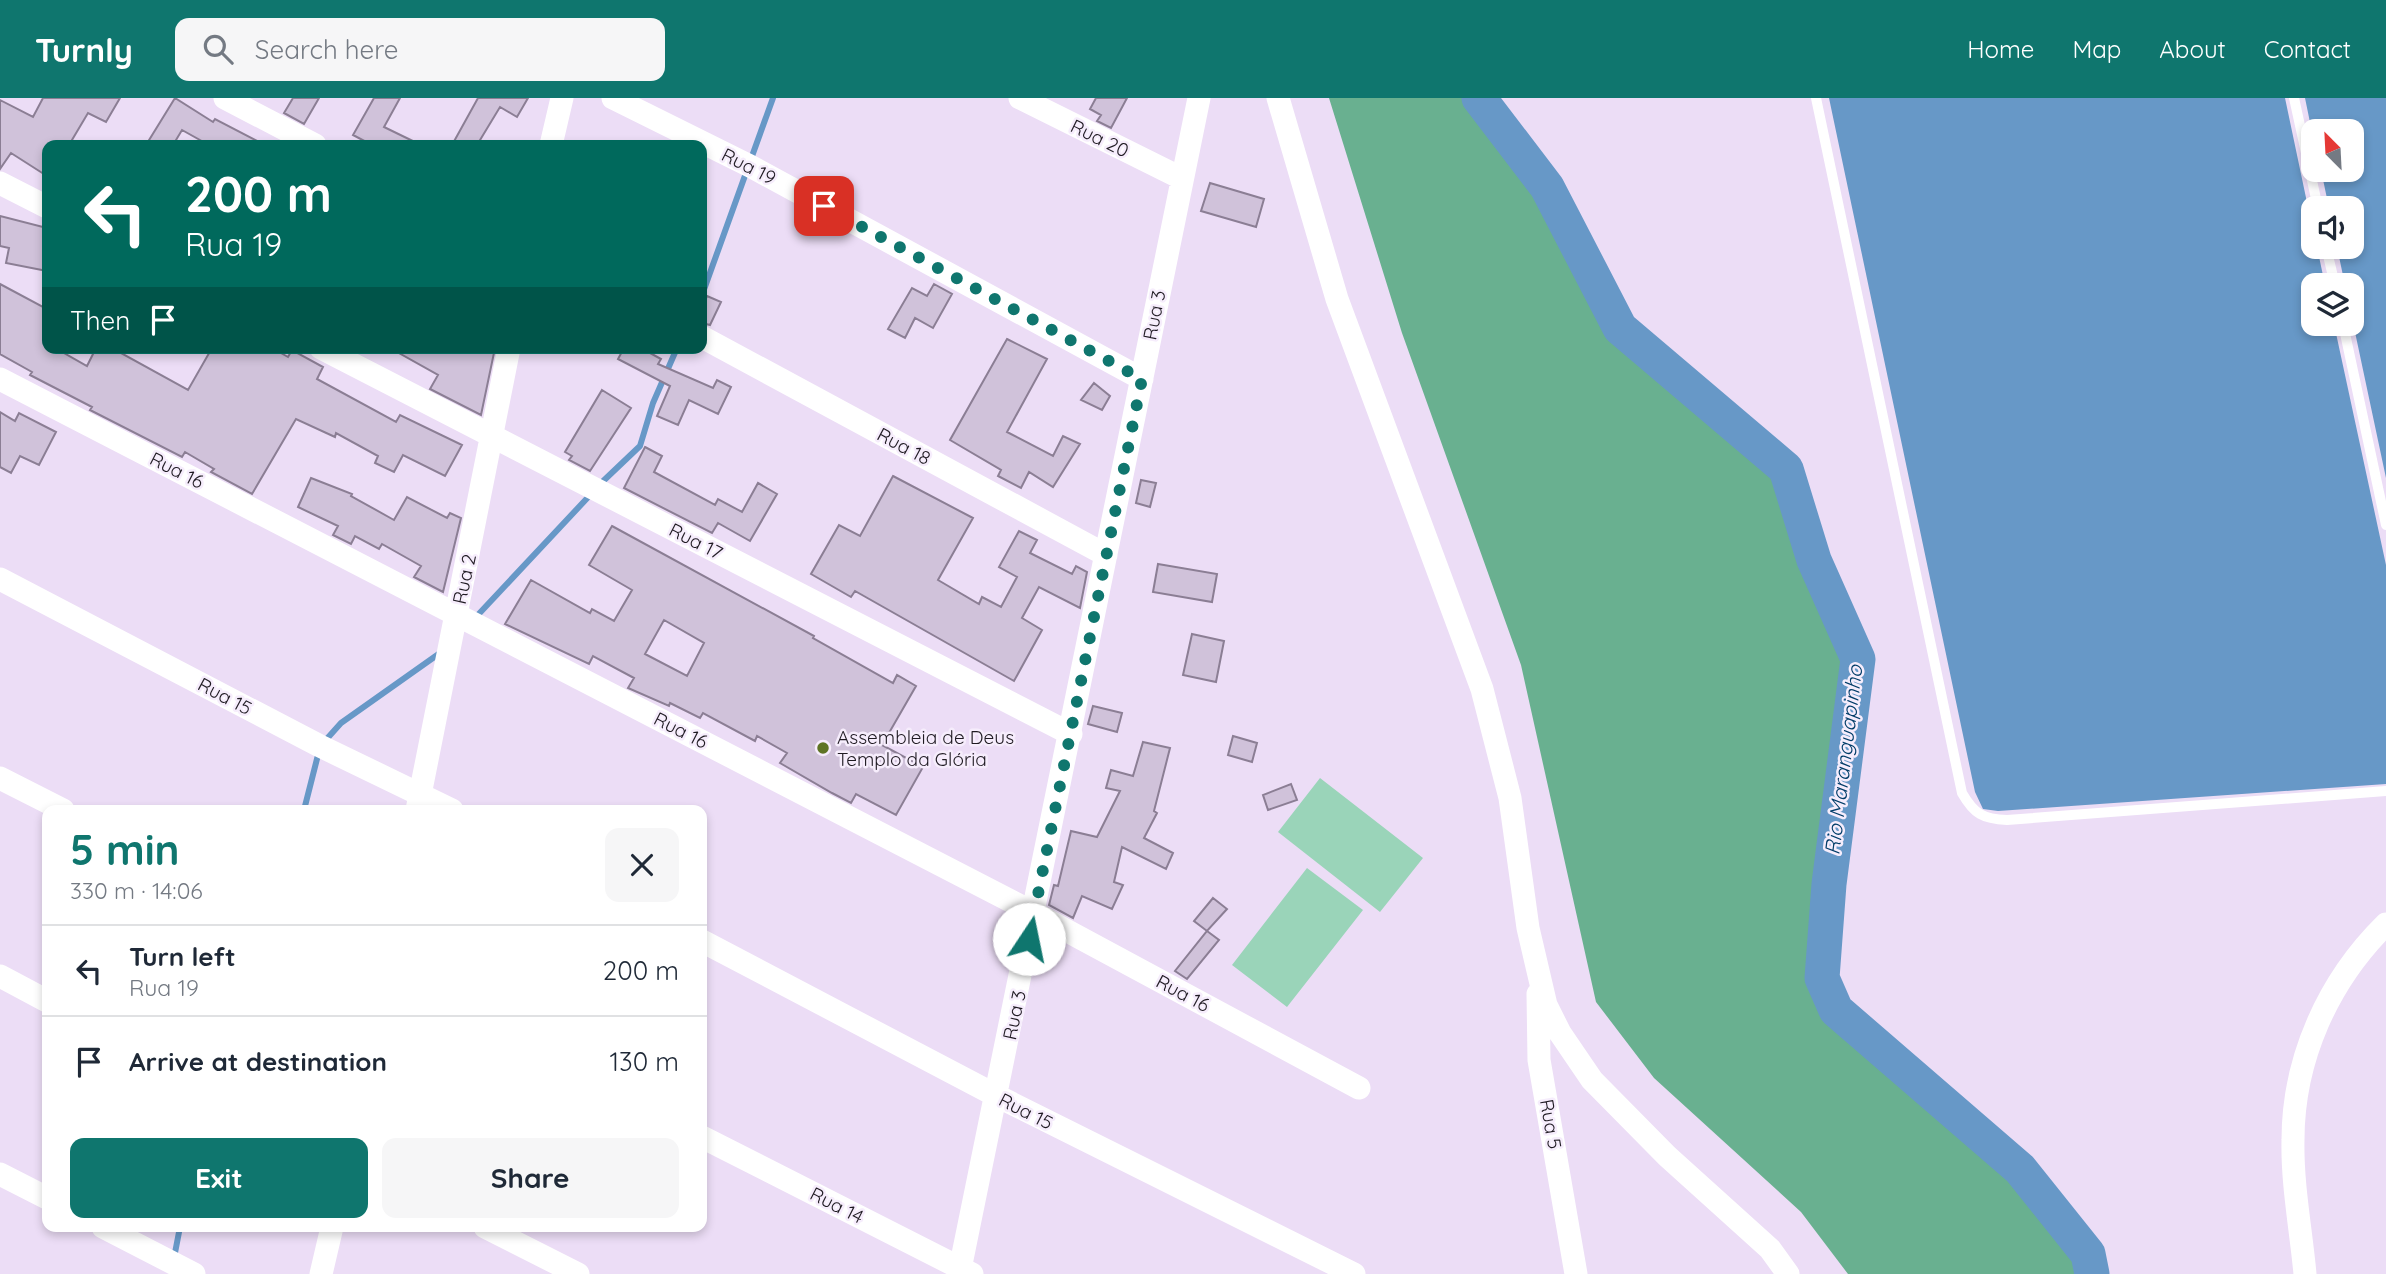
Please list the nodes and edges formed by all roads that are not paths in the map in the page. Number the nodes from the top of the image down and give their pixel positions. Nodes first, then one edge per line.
1 (225, 98) edge
2 (562, 98) edge
3 (614, 98) edge
4 (1020, 98) edge
5 (1199, 98) edge
6 (1278, 98) edge
7 (1816, 98) edge
8 (2294, 98) edge
9 (305, 140) edge
10 (552, 140) edge
11 (698, 140) edge
12 (707, 144) edge
13 (1181, 178) junction
14 (0, 183) edge
15 (2315, 196) edge
16 (42, 204) edge
17 (2346, 336) edge
18 (707, 340) edge
19 (333, 354) edge
20 (508, 354) edge
21 (0, 379) edge
22 (1142, 379) junction
23 (493, 437) junction
24 (2386, 525) edge
25 (1106, 555) junction
26 (0, 579) edge
27 (456, 614) junction
28 (1071, 734) junction
29 (0, 778) edge
30 (2386, 792) edge
31 (419, 802) edge
32 (52, 805) edge
33 (1034, 913) junction
34 (2386, 924) edge
35 (707, 945) edge
36 (1539, 973) junction
37 (0, 976) edge
38 (42, 998) edge
39 (1359, 1088) dead end
40 (997, 1096) junction
41 (707, 1140) edge
42 (0, 1174) edge
43 (42, 1195) edge
44 (113, 1232) edge
45 (331, 1232) edge
46 (495, 1232) edge
47 (964, 1272) edge
48 (194, 1274) edge
49 (321, 1274) edge
50 (578, 1274) edge
51 (1354, 1274) edge
52 (1576, 1274) edge
53 (1788, 1274) edge
54 (2305, 1274) edge

1 - 9 street
2 - 10 street
3 - 11 street, Rua 19
4 - 13 street, Rua 20
5 - 13 street, Rua 3
6 - 36 street
7 - 30 lane
8 - 15 lane
12 - 22 street, Rua 19
13 - 22 street, Rua 3
14 - 16 street
17 - 24 lane
18 - 25 street, Rua 18
19 - 23 street, Rua 17
20 - 23 street, Rua 2
21 - 27 street, Rua 16
22 - 25 street, Rua 3
23 - 27 street, Rua 2
23 - 28 street, Rua 17
25 - 28 street, Rua 3
26 - 31 street, Rua 15
27 - 31 street, Rua 2
27 - 33 street, Rua 16
28 - 33 street, Rua 3
29 - 32 street
33 - 39 street, Rua 16
33 - 40 street, Rua 3
34 - 54 street
35 - 40 street, Rua 15
36 - 52 street, Rua 5
36 - 53 street
37 - 38 street
40 - 47 street, Rua 3
40 - 51 street, Rua 15
41 - 47 street, Rua 14
42 - 43 street
44 - 48 street
45 - 49 street
46 - 50 street

